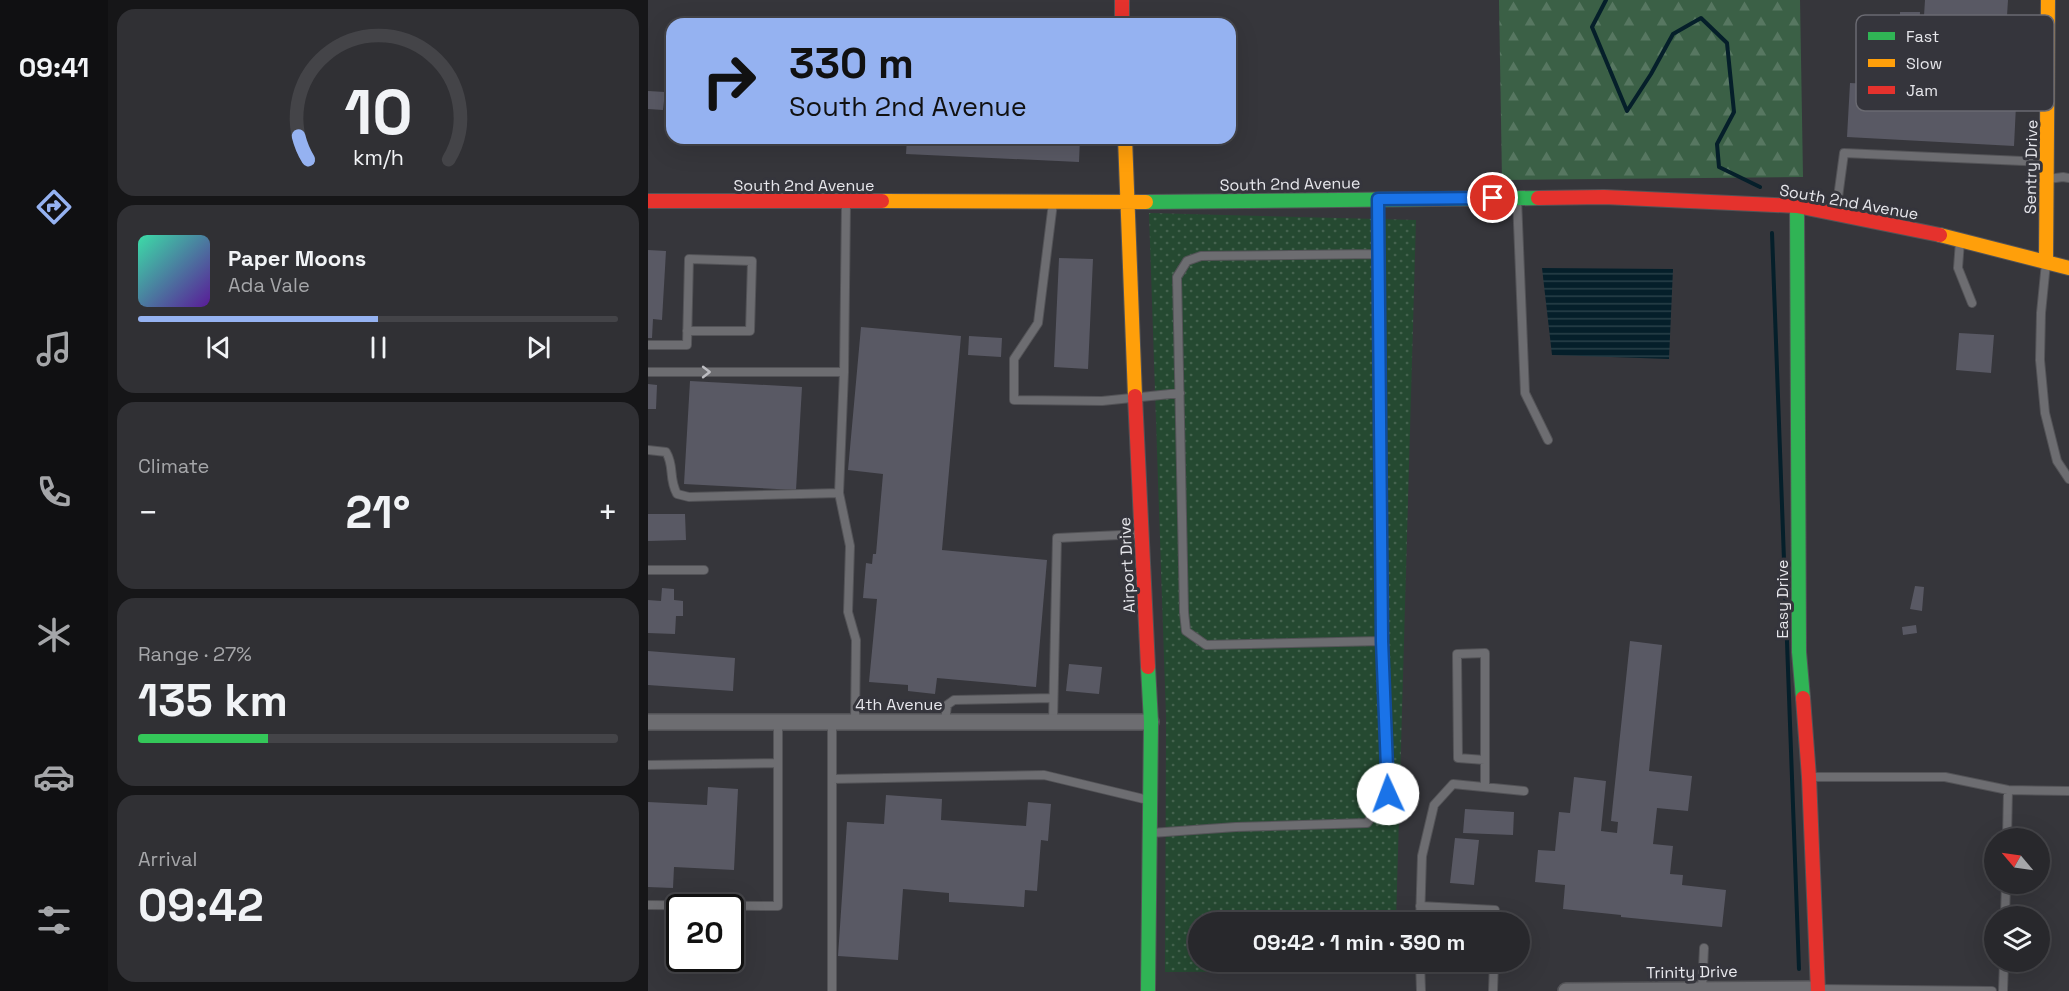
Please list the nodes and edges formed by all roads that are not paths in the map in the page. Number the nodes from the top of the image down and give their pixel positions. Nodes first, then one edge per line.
1 (1122, 0) edge
2 (1122, 18) edge
3 (2047, 111) edge
4 (1125, 144) edge
5 (2047, 162) junction
6 (2069, 178) edge
7 (2046, 179) junction
8 (1516, 198) junction
9 (1378, 199) junction
10 (648, 201) edge
11 (846, 201) junction
12 (1053, 202) junction
13 (1126, 202) junction
14 (1797, 206) junction
15 (1836, 214) junction
16 (1960, 239) junction
17 (1377, 254) junction
18 (2046, 261) junction
19 (2069, 268) edge
20 (1972, 303) dead end
21 (687, 331) junction
22 (648, 345) edge
23 (648, 372) edge
24 (844, 372) junction
25 (1180, 393) junction
26 (1135, 398) junction
27 (1548, 440) dead end
28 (648, 450) edge
29 (2069, 479) edge
30 (839, 493) junction
31 (1142, 534) junction
32 (648, 570) edge
33 (704, 570) dead end
34 (1382, 641) junction
35 (1053, 698) junction
36 (648, 722) edge
37 (778, 722) junction
38 (832, 722) junction
39 (855, 722) junction
40 (945, 722) junction
41 (1053, 722) junction
42 (1150, 722) junction
43 (1485, 760) junction
44 (778, 763) junction
45 (648, 765) edge
46 (1809, 777) junction
47 (832, 779) junction
48 (1485, 787) junction
49 (2008, 790) junction
50 (1524, 791) dead end
51 (2069, 791) edge
52 (1150, 801) junction
53 (2007, 828) edge
54 (1150, 833) junction
55 (648, 905) edge
56 (1420, 906) junction
57 (1420, 912) edge
58 (1495, 912) edge
59 (1704, 948) dead end
60 (1420, 972) edge
61 (1494, 972) edge
62 (2004, 972) edge
63 (1702, 990) edge
64 (1817, 990) edge
65 (832, 991) edge
66 (1148, 991) edge
67 (1421, 991) edge
68 (1493, 991) edge
69 (1566, 991) edge
70 (1992, 991) edge
71 (2003, 991) edge

1 - 2 street
3 - 5 street, Sentry Drive
4 - 13 street, Airport Drive
5 - 7 street, Sentry Drive
5 - 15 lane
6 - 7 lane
7 - 18 street, Sentry Drive
8 - 9 street, South 2nd Avenue
8 - 14 street, South 2nd Avenue
8 - 27 lane
9 - 13 street, South 2nd Avenue
9 - 17 lane
10 - 11 street, South 2nd Avenue
11 - 12 street, South 2nd Avenue
11 - 24 lane
12 - 13 street, South 2nd Avenue
12 - 26 lane
13 - 26 street, Airport Drive
14 - 15 street, South 2nd Avenue
14 - 46 street, Easy Drive
15 - 16 street, South 2nd Avenue
16 - 18 street, South 2nd Avenue
16 - 20 lane
17 - 25 lane
17 - 34 lane
18 - 19 street, South 2nd Avenue
18 - 29 lane
21 - 21 lane
21 - 22 lane
23 -> 24 lane
24 - 30 lane
25 - 26 lane
25 - 34 lane
26 - 31 street, Airport Drive
28 - 30 lane
30 - 39 lane
31 - 35 lane
31 - 42 street, Airport Drive
32 - 33 lane
34 - 54 lane
35 - 40 lane
35 - 41 lane
36 - 37 street, 4th Avenue
37 - 38 street, 4th Avenue
37 - 44 lane
38 - 39 street, 4th Avenue
38 - 47 lane
39 - 40 street, 4th Avenue
40 - 41 street, 4th Avenue
41 - 42 street, 4th Avenue
42 - 52 street, Airport Drive
43 - 43 lane
43 - 48 lane
44 - 45 lane
44 - 55 lane
46 - 49 lane
46 - 64 street, Easy Drive
47 - 52 lane
47 - 65 lane
48 - 50 lane
48 - 56 lane
49 - 51 lane
49 - 53 lane
52 - 54 street, Airport Drive
54 - 66 street, Airport Drive
56 - 57 lane
56 - 58 lane
59 - 63 lane
60 - 67 lane
61 - 68 lane
62 - 71 lane
63 - 64 street, Trinity Drive
63 - 69 street, Trinity Drive
64 - 70 lane

